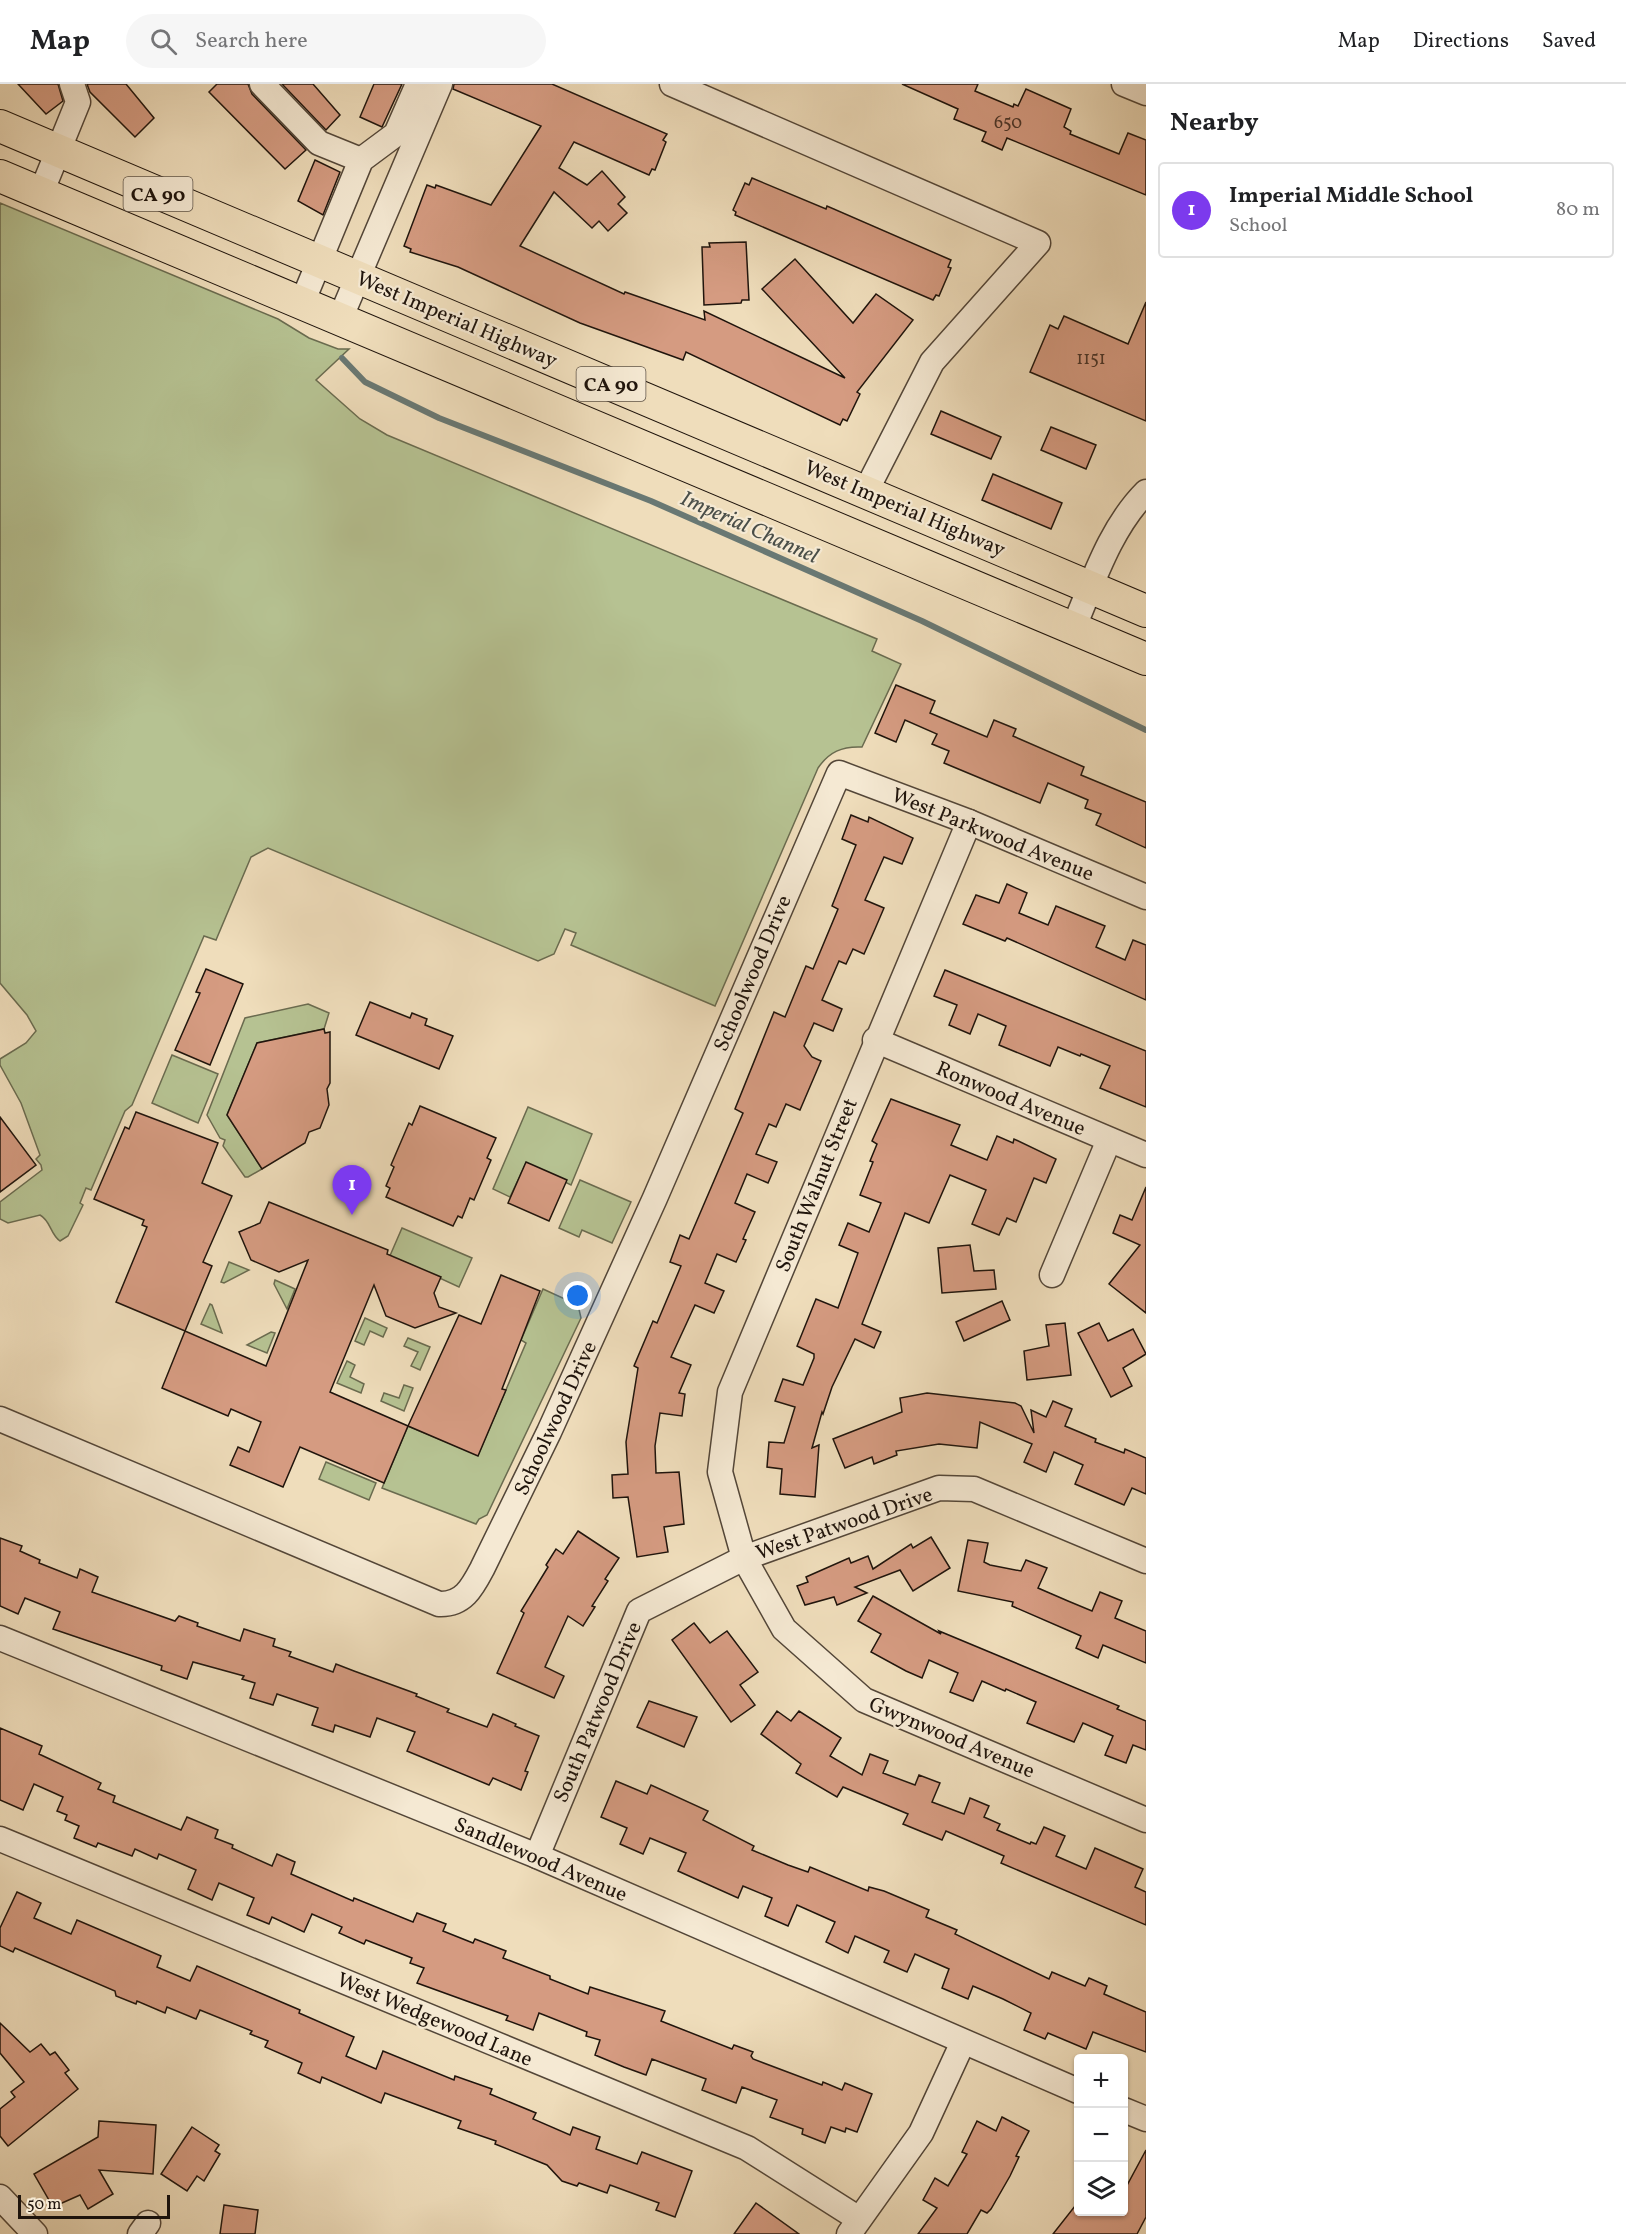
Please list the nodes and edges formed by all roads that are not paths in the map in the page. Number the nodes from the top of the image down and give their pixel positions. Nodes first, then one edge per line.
1 (72, 84) edge
2 (262, 84) edge
3 (418, 84) edge
4 (440, 84) edge
5 (672, 84) edge
6 (1124, 84) edge
7 (1146, 93) edge
8 (0, 126) edge
9 (58, 152) junction
10 (361, 160) junction
11 (0, 176) edge
12 (41, 193) junction
13 (319, 262) junction
14 (357, 277) junction
15 (302, 303) junction
16 (340, 319) junction
17 (866, 491) junction
18 (1146, 492) edge
19 (1091, 588) junction
20 (1146, 611) edge
21 (1073, 629) junction
22 (1146, 659) edge
23 (840, 773) joint
24 (969, 822) junction
25 (1146, 897) edge
26 (875, 1040) junction
27 (1109, 1140) junction
28 (1146, 1155) edge
29 (1052, 1275) dead end
30 (0, 1419) edge
31 (744, 1558) junction
32 (1146, 1561) edge
33 (0, 1638) edge
34 (1146, 1820) edge
35 (0, 1839) edge
36 (537, 1856) junction
37 (963, 2042) junction
38 (1074, 2089) edge
39 (1128, 2112) edge
40 (1146, 2119) edge
41 (0, 2197) edge
42 (854, 2226) edge
43 (34, 2234) edge

1 - 9 street
2 - 10 street
3 - 10 street
4 - 14 street
5 - 17 street
6 - 7 street
8 - 9 main road, West Imperial Highway / CA 90
9 - 12 street
9 - 13 main road, West Imperial Highway / CA 90
10 - 13 street
11 - 12 main road, CA 90
12 - 15 main road, CA 90
13 - 14 main road, West Imperial Highway / CA 90
13 - 15 street
14 - 16 street
14 - 17 main road, West Imperial Highway / CA 90
15 - 16 main road, CA 90
16 - 21 main road, CA 90
17 - 19 main road, West Imperial Highway / CA 90
18 - 19 street
19 - 20 main road, West Imperial Highway / CA 90
19 - 21 street
21 - 22 main road, CA 90
23 - 24 street, West Parkwood Avenue
23 - 30 street, Schoolwood Drive
24 - 25 street, West Parkwood Avenue
24 - 26 street, South Walnut Street
26 - 27 street, Ronwood Avenue
26 - 31 street, South Walnut Street
27 - 28 street, Ronwood Avenue
27 - 29 street
31 - 32 street, West Patwood Drive
31 - 34 street, Gwynwood Avenue
31 - 36 street, South Patwood Drive
33 - 36 street, Sandlewood Avenue
35 - 42 street, West Wedgewood Lane
36 - 37 street, Sandlewood Avenue
37 - 38 street, Sandlewood Avenue
37 - 42 street
39 - 40 street
41 - 43 street

